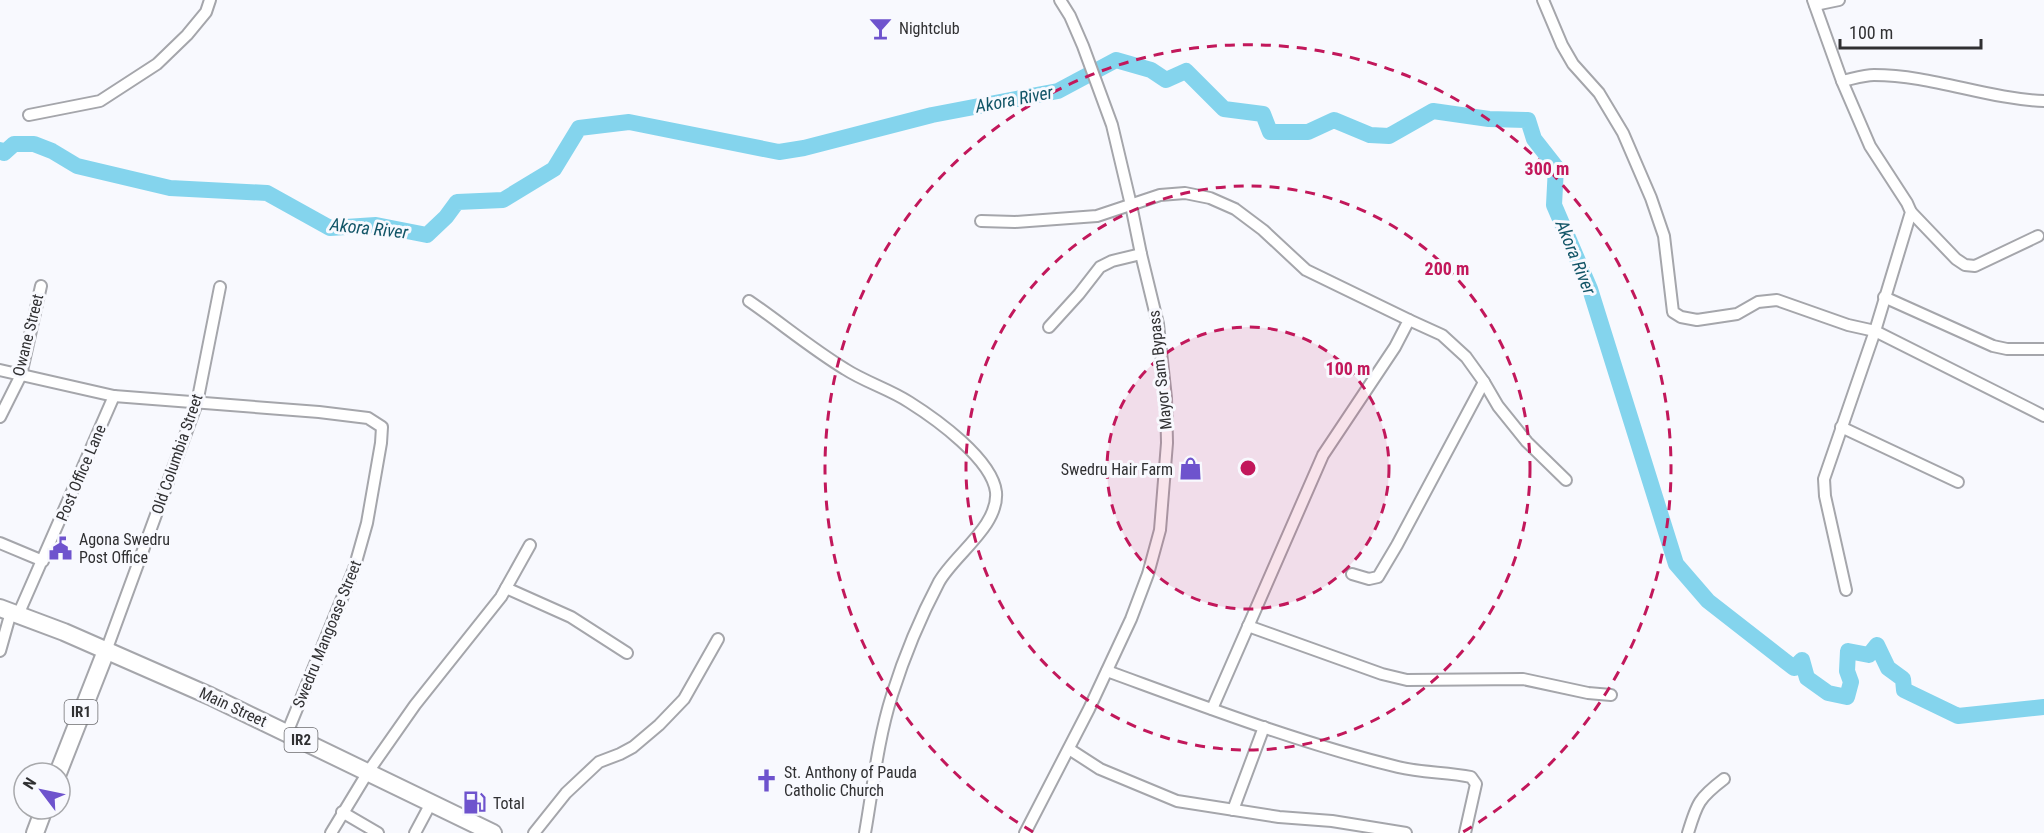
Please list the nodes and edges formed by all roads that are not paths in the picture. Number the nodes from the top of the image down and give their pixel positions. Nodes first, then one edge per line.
1 (210, 0) edge
2 (1060, 0) edge
3 (1543, 0) edge
4 (1839, 0) edge
5 (1814, 2) edge
6 (1842, 81) junction
7 (2044, 101) edge
8 (30, 115) dead end
9 (1131, 205) junction
10 (1911, 212) junction
11 (981, 221) dead end
12 (2038, 236) dead end
13 (1141, 254) junction
14 (41, 286) dead end
15 (220, 287) dead end
16 (1884, 297) junction
17 (748, 301) dead end
18 (1409, 320) junction
19 (1049, 327) dead end
20 (1875, 331) junction
21 (2044, 349) edge
22 (0, 370) edge
23 (21, 375) junction
24 (1485, 382) junction
25 (114, 396) junction
26 (197, 403) junction
27 (2044, 416) edge
28 (0, 417) edge
29 (1841, 427) junction
30 (1566, 480) dead end
31 (1958, 482) dead end
32 (0, 543) edge
33 (530, 545) dead end
34 (43, 561) junction
35 (1352, 574) dead end
36 (506, 588) junction
37 (1845, 590) dead end
38 (10, 612) edge
39 (1248, 626) junction
40 (718, 639) dead end
41 (0, 651) edge
42 (106, 651) junction
43 (627, 653) dead end
44 (1107, 671) junction
45 (1611, 695) dead end
46 (1212, 709) junction
47 (1264, 727) junction
48 (287, 733) junction
49 (1069, 749) junction
50 (63, 761) edge
51 (368, 772) junction
52 (1724, 779) dead end
53 (431, 803) junction
54 (1233, 810) junction
55 (342, 812) junction
56 (331, 833) edge
57 (378, 833) edge
58 (415, 833) edge
59 (493, 833) edge
60 (534, 833) edge
61 (865, 833) edge
62 (1025, 833) edge
63 (1406, 833) edge
64 (1465, 833) edge
65 (1688, 833) edge

1 - 8 street
2 - 9 street, Mayor Sam Bypass
3 - 20 street
4 - 5 street
5 - 6 street
6 - 7 street
6 - 10 street
9 - 11 street
9 - 13 street, Mayor Sam Bypass
9 - 18 street
10 - 12 street
10 - 16 street
13 - 19 street
13 - 44 street, Mayor Sam Bypass
14 - 23 street, Owane Street
15 - 26 street, Old Columbia Street
16 - 20 street
16 - 21 street
17 - 61 street
18 - 24 street
18 - 39 street
20 - 27 street
20 - 29 street
22 - 23 street
23 - 25 street
23 - 28 street, Owane Street
24 - 30 street
24 - 35 street
25 - 26 street
25 - 34 street, Post Office Lane
26 - 42 street, Old Columbia Street
26 - 48 street, Swedru Mangoase Street
29 - 31 street
29 - 37 street
32 - 34 street
33 - 36 street
34 - 38 street, Post Office Lane
36 - 43 street
36 - 51 street
38 - 41 street, Post Office Lane
38 - 42 main road, Main Street
39 - 45 street
39 - 46 street
40 - 60 street
42 - 48 main road, Main Street / IR2
42 - 50 main road, IR1
44 - 46 street
44 - 49 street, Mayor Sam Bypass
46 - 47 street
47 - 54 street
47 - 64 street
48 - 51 main road, Main Street / IR2
49 - 54 street
49 - 62 street, Mayor Sam Bypass
51 - 53 main road, Main Street / IR2
51 - 55 street
52 - 65 street
53 - 58 street
53 - 59 main road, Main Street / IR2
54 - 63 street
55 - 56 street
55 - 57 street

